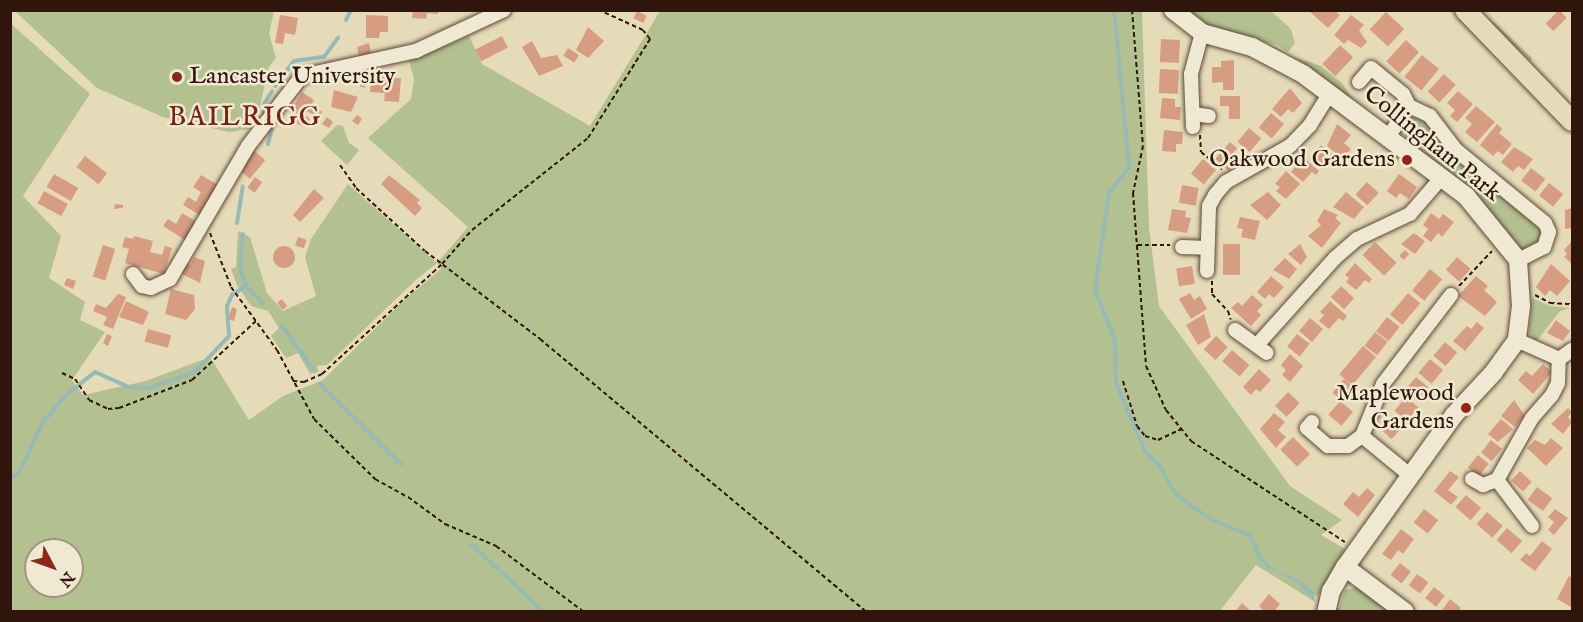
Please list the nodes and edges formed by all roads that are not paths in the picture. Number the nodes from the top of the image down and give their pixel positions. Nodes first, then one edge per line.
1 (504, 10) edge
2 (1173, 10) edge
3 (1466, 10) edge
4 (1202, 33) junction
5 (1359, 82) dead end
6 (1330, 93) junction
7 (1409, 106) junction
8 (1209, 116) dead end
9 (1572, 121) edge
10 (1388, 137) junction
11 (1442, 177) junction
12 (1182, 247) road end
13 (1207, 248) junction
14 (1518, 260) junction
15 (1207, 271) road end
16 (133, 274) dead end
17 (1451, 295) road end
18 (1235, 330) road end
19 (1517, 340) junction
20 (1572, 350) edge
21 (1558, 359) junction
22 (1312, 422) dead end
23 (1362, 436) junction
24 (1411, 476) junction
25 (1472, 479) dead end
26 (1497, 480) junction
27 (1532, 526) dead end
28 (1345, 567) junction
29 (1326, 612) edge
30 (1405, 612) edge

1 - 16 street
2 - 4 street, Collingham Park
3 - 9 main road
4 - 6 street, Collingham Park
4 - 8 street
5 - 7 street
6 - 10 street, Collingham Park
6 - 13 street
7 - 10 street
7 - 14 street
10 - 11 street, Collingham Park
11 - 14 street, Collingham Park
11 - 18 street
12 - 13 street
13 - 15 street
14 - 19 street
17 - 23 street
19 - 21 street
19 - 24 street
20 - 21 street
21 - 26 street
22 - 23 street
23 - 24 street
24 - 28 street
25 - 26 street
26 - 27 street
28 - 29 street
28 - 30 street

